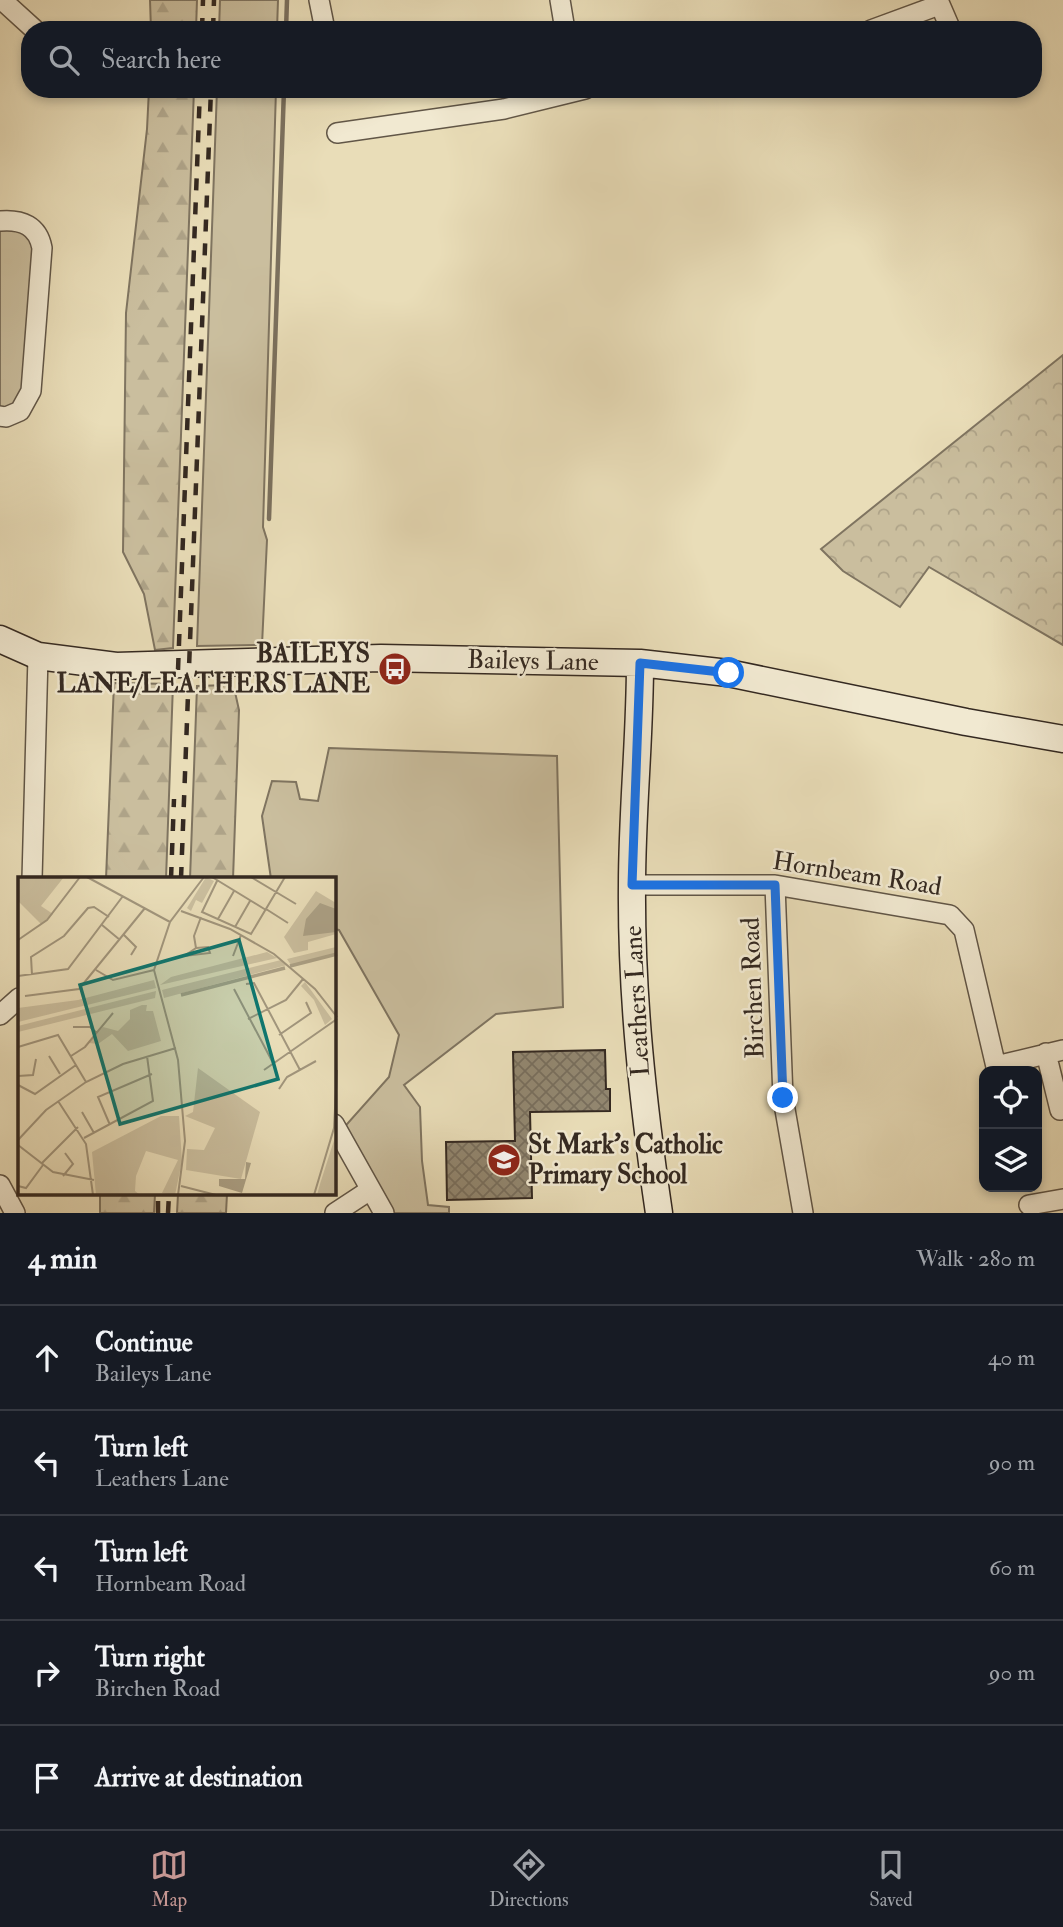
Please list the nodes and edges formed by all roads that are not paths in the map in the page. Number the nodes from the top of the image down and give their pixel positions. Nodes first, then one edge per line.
1 (2, 0) edge
2 (319, 0) edge
3 (560, 0) edge
4 (939, 2) edge
5 (25, 21) edge
6 (323, 21) edge
7 (564, 21) edge
8 (893, 21) edge
9 (947, 21) edge
10 (547, 98) edge
11 (337, 133) dead end
12 (0, 221) edge
13 (0, 416) edge
14 (0, 639) edge
15 (38, 656) junction
16 (640, 663) junction
17 (1063, 739) edge
18 (32, 877) edge
19 (632, 885) junction
20 (775, 885) junction
21 (18, 999) edge
22 (0, 1015) edge
23 (1055, 1051) edge
24 (996, 1066) edge
25 (1007, 1066) edge
26 (1060, 1110) dead end
27 (336, 1128) edge
28 (0, 1185) edge
29 (370, 1190) junction
30 (1063, 1199) edge
31 (1028, 1202) edge
32 (15, 1213) edge
33 (335, 1213) edge
34 (384, 1213) edge
35 (659, 1213) edge
36 (803, 1213) edge

1 - 5 street
2 - 6 street
3 - 7 street
4 - 8 street
4 - 9 street
10 - 11 street
12 - 13 street
14 - 15 street, Baileys Lane
15 - 16 street, Baileys Lane
15 - 18 street
16 - 17 street, Baileys Lane
16 - 19 street, Leathers Lane
19 - 20 street, Hornbeam Road
19 - 35 street, Leathers Lane
20 - 24 street, Hornbeam Road
20 - 36 street, Birchen Road
21 - 22 street
23 - 25 street
23 - 26 street
27 - 29 street
28 - 32 street
29 - 33 street
29 - 34 street
30 - 31 street

